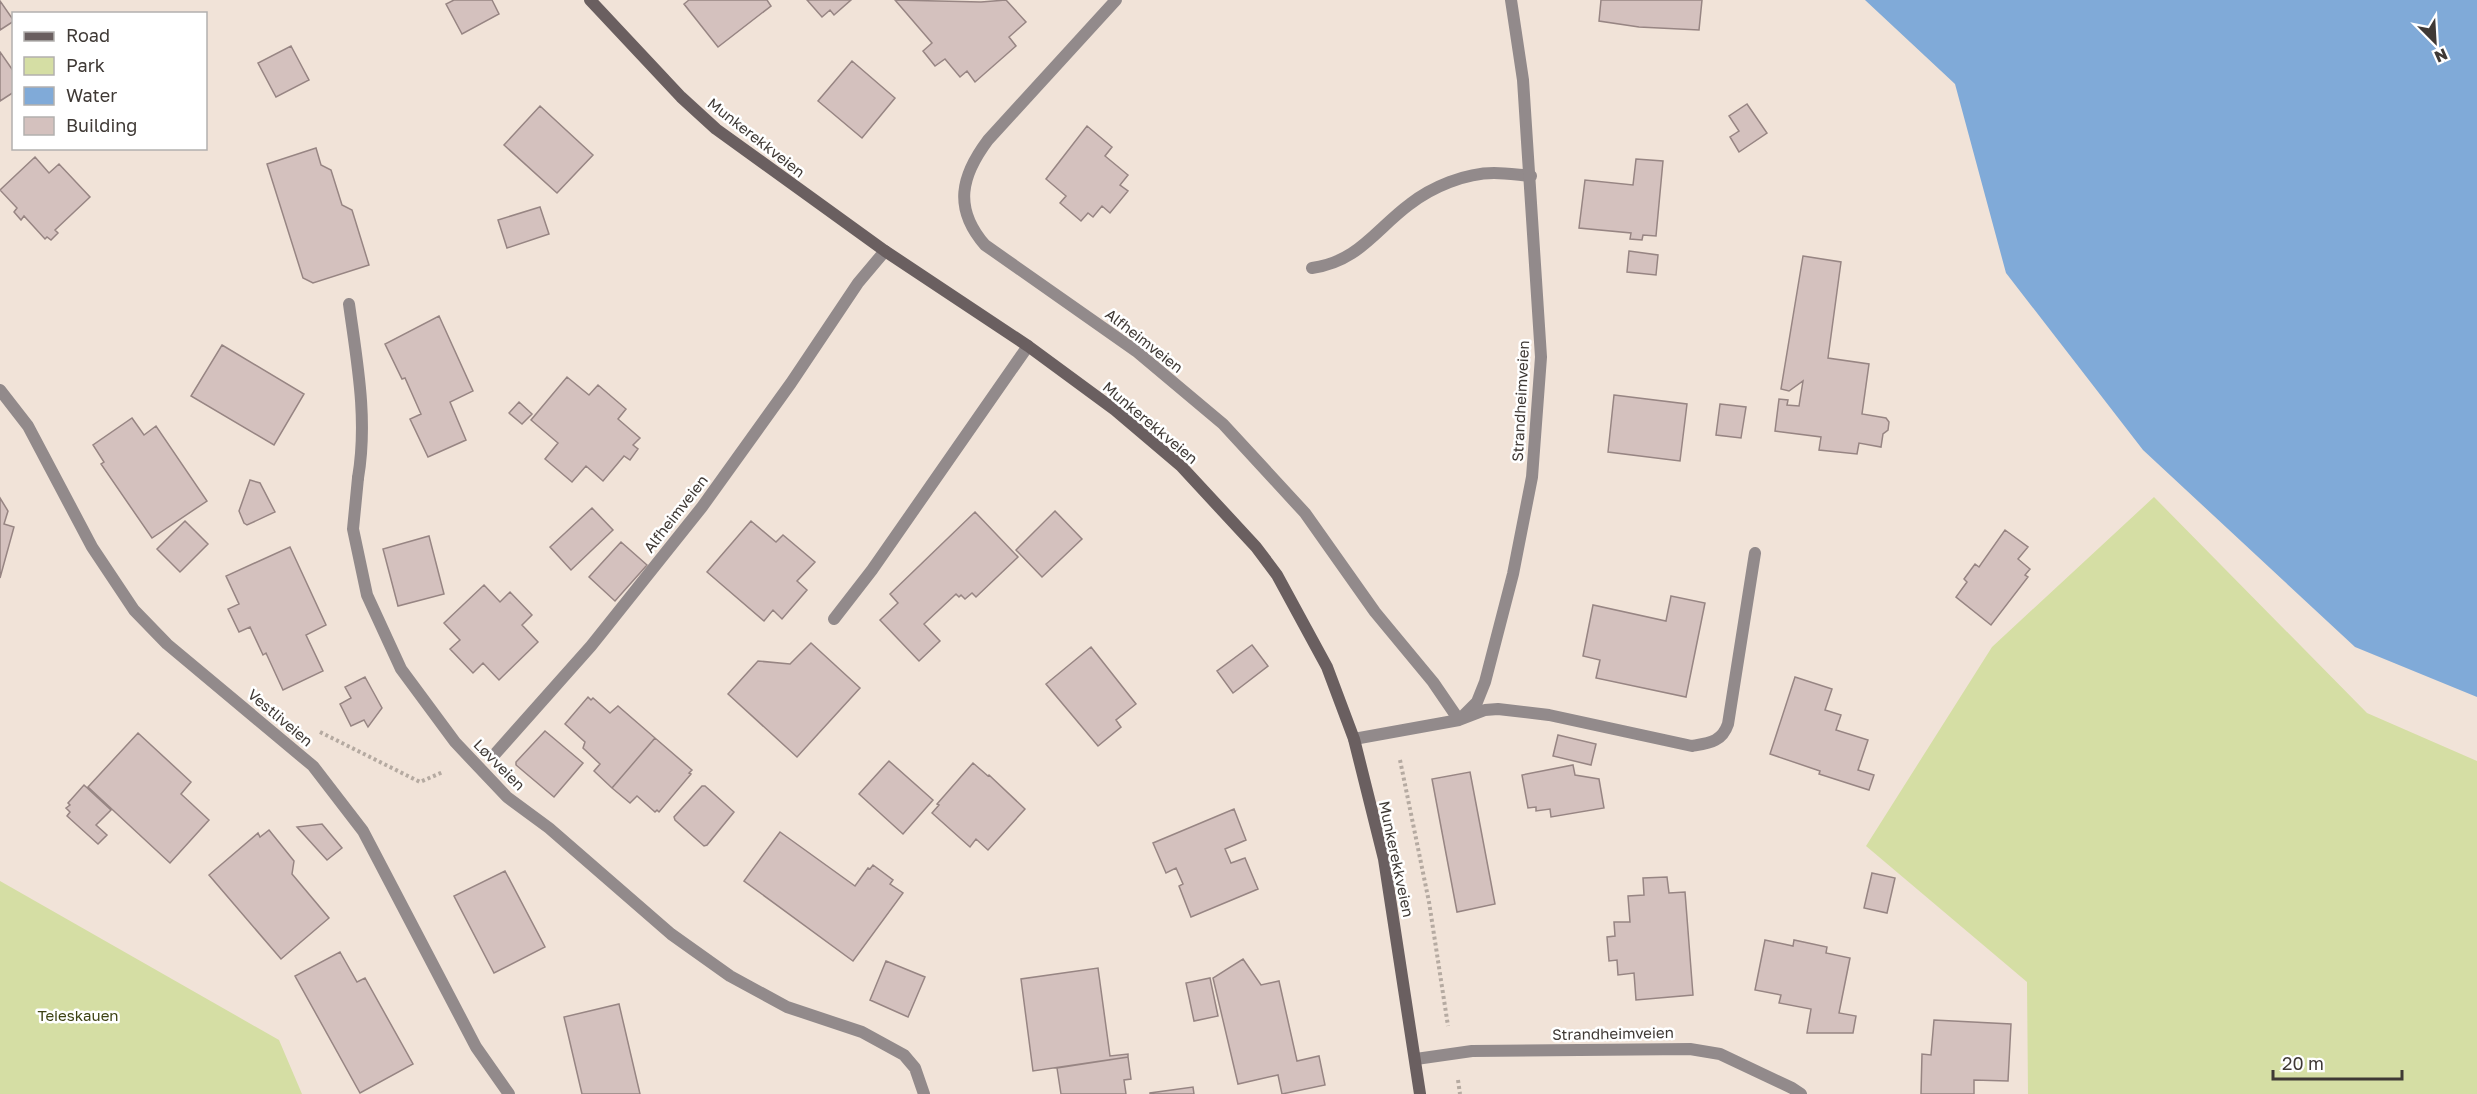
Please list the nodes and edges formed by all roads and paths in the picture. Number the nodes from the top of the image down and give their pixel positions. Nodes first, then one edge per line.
1 (590, 0) edge
2 (1116, 0) edge
3 (1511, 0) edge
4 (1531, 176) junction
5 (885, 251) junction
6 (1312, 268) dead end
7 (349, 304) dead end
8 (1028, 346) junction
9 (0, 390) edge
10 (1755, 553) dead end
11 (834, 619) dead end
12 (1459, 720) junction
13 (1386, 733) junction
14 (281, 739) junction
15 (1354, 740) junction
16 (495, 754) dead end
17 (480, 768) junction
18 (1448, 1026) dead end
19 (1416, 1059) junction
20 (1458, 1076) dead end
21 (509, 1094) edge
22 (924, 1094) edge
23 (1420, 1094) edge
24 (1460, 1094) edge
25 (1801, 1094) edge

1 - 5 main road, Munkerekkveien
2 - 12 street, Alfheimveien
3 - 4 street, Strandheimveien
4 - 6 street
4 - 12 street, Strandheimveien
5 - 8 main road, Munkerekkveien
5 - 16 street, Alfheimveien
7 - 17 street, Løvveien
8 - 11 street
8 - 15 main road, Munkerekkveien
9 - 14 street, Vestliveien
10 - 12 street
12 - 13 street
13 - 15 street
13 - 18 path
14 - 17 path
14 - 21 street, Vestliveien
15 - 19 main road, Munkerekkveien
17 - 22 street, Løvveien
19 - 23 main road, Munkerekkveien
19 - 25 street, Strandheimveien
20 - 24 path

